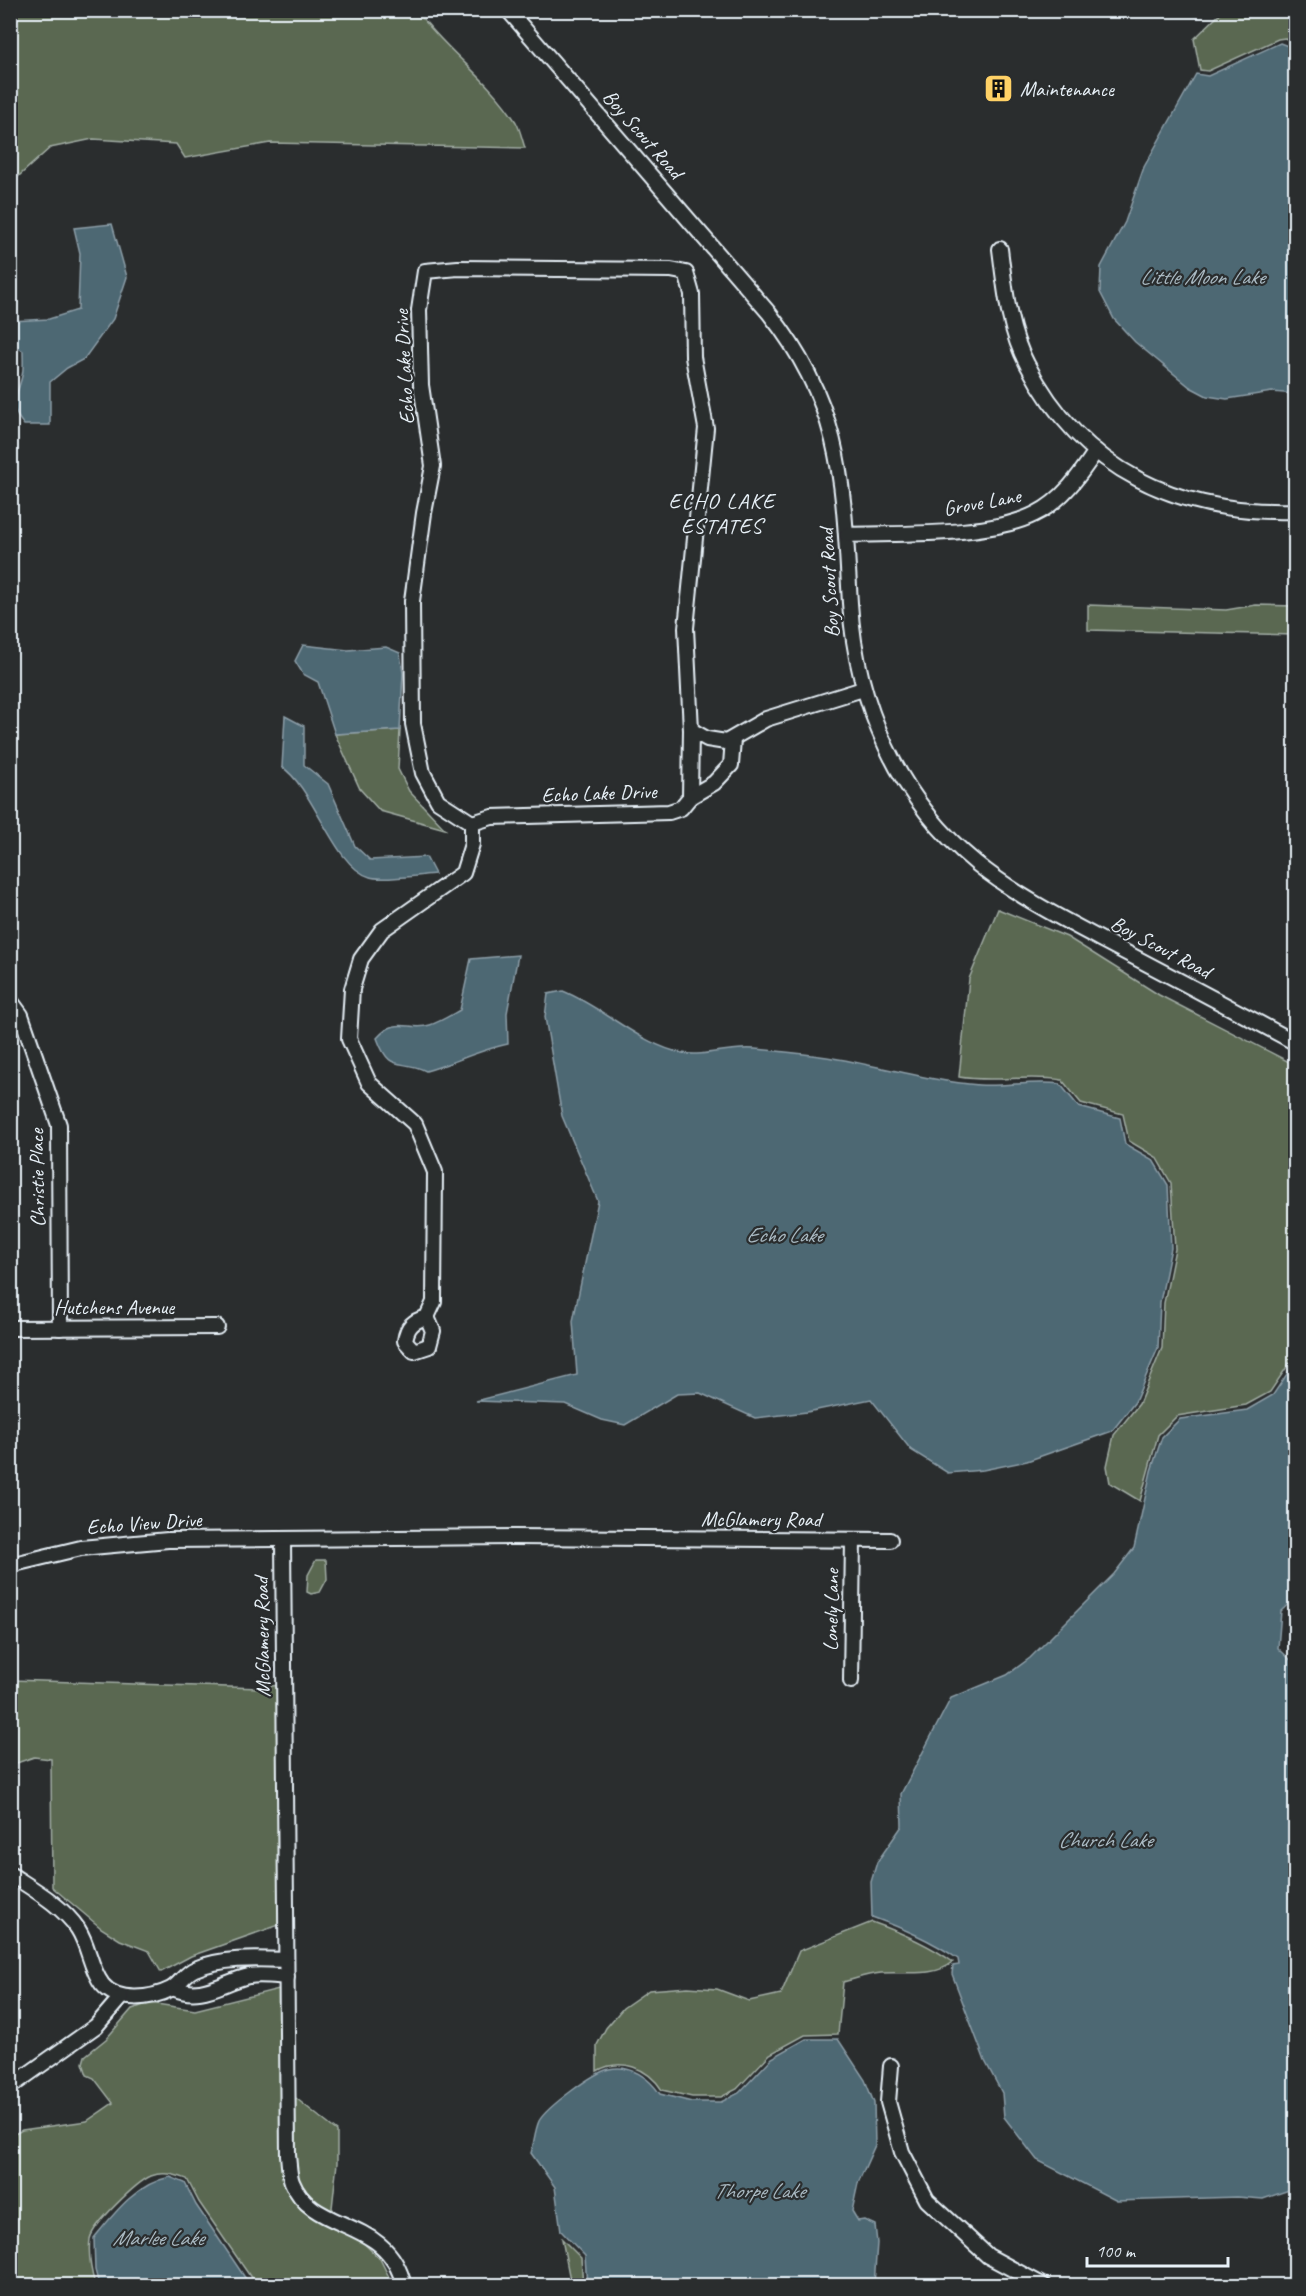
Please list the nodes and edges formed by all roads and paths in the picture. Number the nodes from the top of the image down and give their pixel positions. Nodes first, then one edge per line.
1 (508, 10) edge
2 (1000, 249) dead end
3 (1096, 451) junction
4 (1296, 512) edge
5 (847, 535) junction
6 (863, 689) junction
7 (691, 729) junction
8 (733, 739) junction
9 (690, 797) junction
10 (472, 823) junction
11 (10, 1000) edge
12 (1296, 1043) edge
13 (427, 1317) dead end
14 (10, 1328) edge
15 (60, 1328) junction
16 (217, 1328) dead end
17 (282, 1539) junction
18 (853, 1540) junction
19 (890, 1540) dead end
20 (10, 1565) edge
21 (851, 1681) dead end
22 (10, 1874) edge
23 (286, 1960) junction
24 (286, 1977) junction
25 (173, 1988) junction
26 (121, 1997) junction
27 (891, 2066) dead end
28 (10, 2087) edge
29 (404, 2286) edge
30 (1044, 2286) edge

1 - 5 street, Boy Scout Road
2 - 3 street
3 - 4 street
3 - 5 street, Grove Lane
5 - 6 street, Boy Scout Road
6 - 8 street
6 - 12 street, Boy Scout Road
7 - 8 street
7 - 9 street, Echo Lake Drive
7 - 10 street, Echo Lake Drive
8 - 9 street, Echo Lake Drive
9 - 10 street, Echo Lake Drive
10 - 13 street
11 - 15 street, Christie Place
14 - 15 street, Hutchens Avenue
15 - 16 street, Hutchens Avenue
17 - 18 street, McGlamery Road
17 - 20 street, Echo View Drive
17 - 23 street, McGlamery Road
18 - 19 street, McGlamery Road
18 - 21 street, Lonely Lane
22 - 26 street
23 - 24 street, McGlamery Road
23 - 25 street
24 - 25 street
24 - 29 street, McGlamery Road
25 - 26 street
26 - 28 street
27 - 30 street

